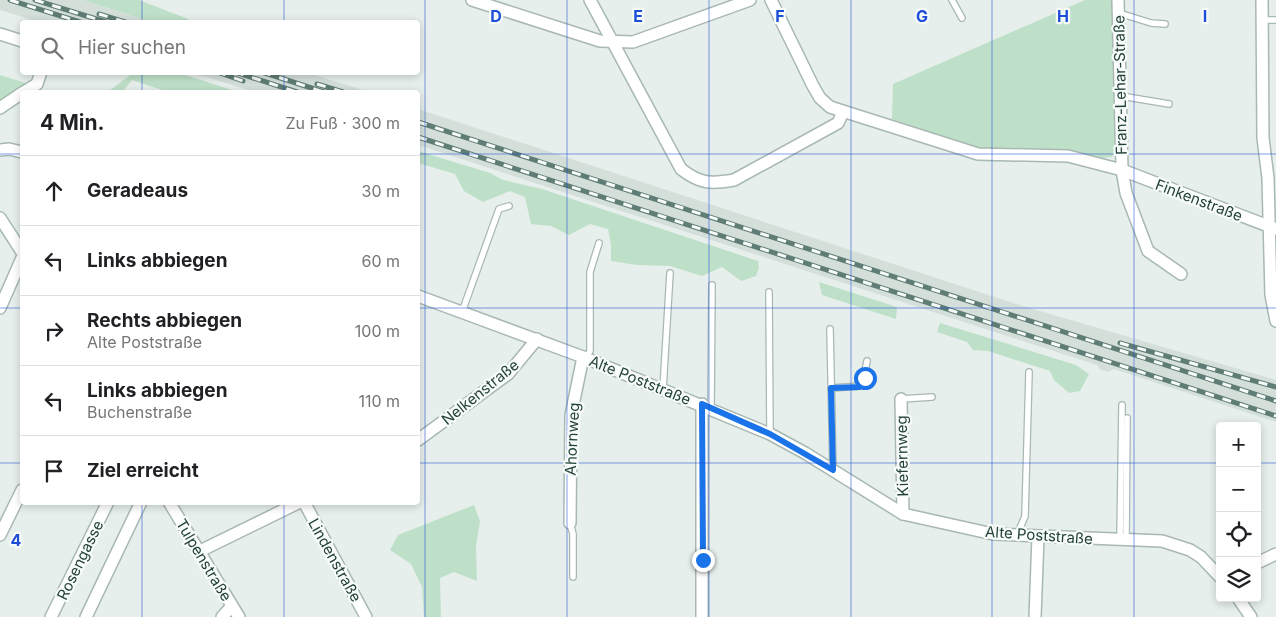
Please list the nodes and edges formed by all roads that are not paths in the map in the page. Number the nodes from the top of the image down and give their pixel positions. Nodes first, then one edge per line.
1 (472, 0) edge
2 (590, 0) edge
3 (750, 0) edge
4 (771, 0) edge
5 (952, 0) edge
6 (1118, 0) edge
7 (1262, 0) edge
8 (1119, 13) junction
9 (962, 18) dead end
10 (1263, 20) junction
11 (1276, 20) edge
12 (1165, 24) dead end
13 (0, 34) edge
14 (20, 40) edge
15 (613, 42) junction
16 (40, 75) edge
17 (28, 90) edge
18 (20, 95) edge
19 (1121, 96) junction
20 (1169, 104) dead end
21 (0, 108) edge
22 (843, 112) junction
23 (0, 150) edge
24 (20, 151) edge
25 (1122, 170) junction
26 (510, 206) dead end
27 (0, 218) edge
28 (1272, 228) edge
29 (599, 243) dead end
30 (20, 249) edge
31 (20, 263) edge
32 (670, 274) dead end
33 (1181, 274) dead end
34 (712, 285) dead end
35 (769, 292) dead end
36 (420, 297) edge
37 (0, 308) edge
38 (462, 312) junction
39 (1276, 321) edge
40 (830, 329) dead end
41 (537, 339) junction
42 (585, 358) junction
43 (866, 361) dead end
44 (1029, 372) dead end
45 (831, 388) junction
46 (663, 389) junction
47 (932, 397) dead end
48 (901, 399) joint
49 (1122, 405) dead end
50 (706, 406) junction
51 (1128, 418) dead end
52 (770, 434) junction
53 (420, 439) edge
54 (833, 470) junction
55 (20, 494) edge
56 (107, 505) edge
57 (140, 505) edge
58 (171, 505) edge
59 (294, 505) edge
60 (306, 505) edge
61 (903, 514) junction
62 (570, 523) joint
63 (0, 535) edge
64 (1020, 537) junction
65 (1038, 537) junction
66 (1123, 540) junction
67 (200, 551) junction
68 (1276, 554) edge
69 (1261, 561) edge
70 (1216, 573) edge
71 (573, 578) dead end
72 (1241, 602) edge
73 (232, 606) junction
74 (51, 617) edge
75 (86, 617) edge
76 (222, 617) edge
77 (239, 617) edge
78 (366, 617) edge
79 (702, 617) edge
80 (1035, 617) edge
81 (1251, 617) edge

1 - 15 street
2 - 15 street
3 - 15 street
4 - 22 street, Finkenstraße
5 - 9 lane
6 - 8 street, Franz-Lehar-Straße
7 - 10 street
8 - 12 lane
8 - 19 street, Franz-Lehar-Straße
10 - 11 lane
10 - 28 street
13 - 14 street
15 - 22 street
16 - 17 street
18 - 21 street
19 - 20 lane
19 - 25 street, Franz-Lehar-Straße
22 - 25 street, Finkenstraße
23 - 24 street
25 - 28 street, Finkenstraße
25 - 33 street
26 - 38 lane
27 - 30 street
28 - 39 street
29 - 42 lane
31 - 37 street
32 - 46 lane
34 - 50 lane
35 - 52 lane
36 - 38 street, Alte Poststraße
38 - 41 street, Alte Poststraße
40 - 45 lane
41 - 42 street, Alte Poststraße
41 - 53 street, Nelkenstraße
42 - 46 street, Alte Poststraße
42 - 62 street, Ahornweg
43 - 45 lane
44 - 64 lane
45 - 54 lane
46 - 50 street, Alte Poststraße
47 - 48 lane
48 - 61 street, Kiefernweg
49 - 66 lane
50 - 52 street, Alte Poststraße
50 - 79 street
51 - 66 lane
52 - 54 street, Alte Poststraße
54 - 61 street, Alte Poststraße
55 - 63 street
56 - 74 street, Rosengasse
57 - 75 street
58 - 67 street, Tulpenstraße
59 - 67 street
60 - 78 street, Lindenstraße
61 - 64 street, Alte Poststraße
62 - 71 lane
64 - 65 street, Alte Poststraße
65 - 66 street, Alte Poststraße
65 - 80 street
66 - 70 street, Alte Poststraße
67 - 73 street, Tulpenstraße
68 - 69 street
72 - 81 street
73 - 76 street
73 - 77 street, Tulpenstraße

